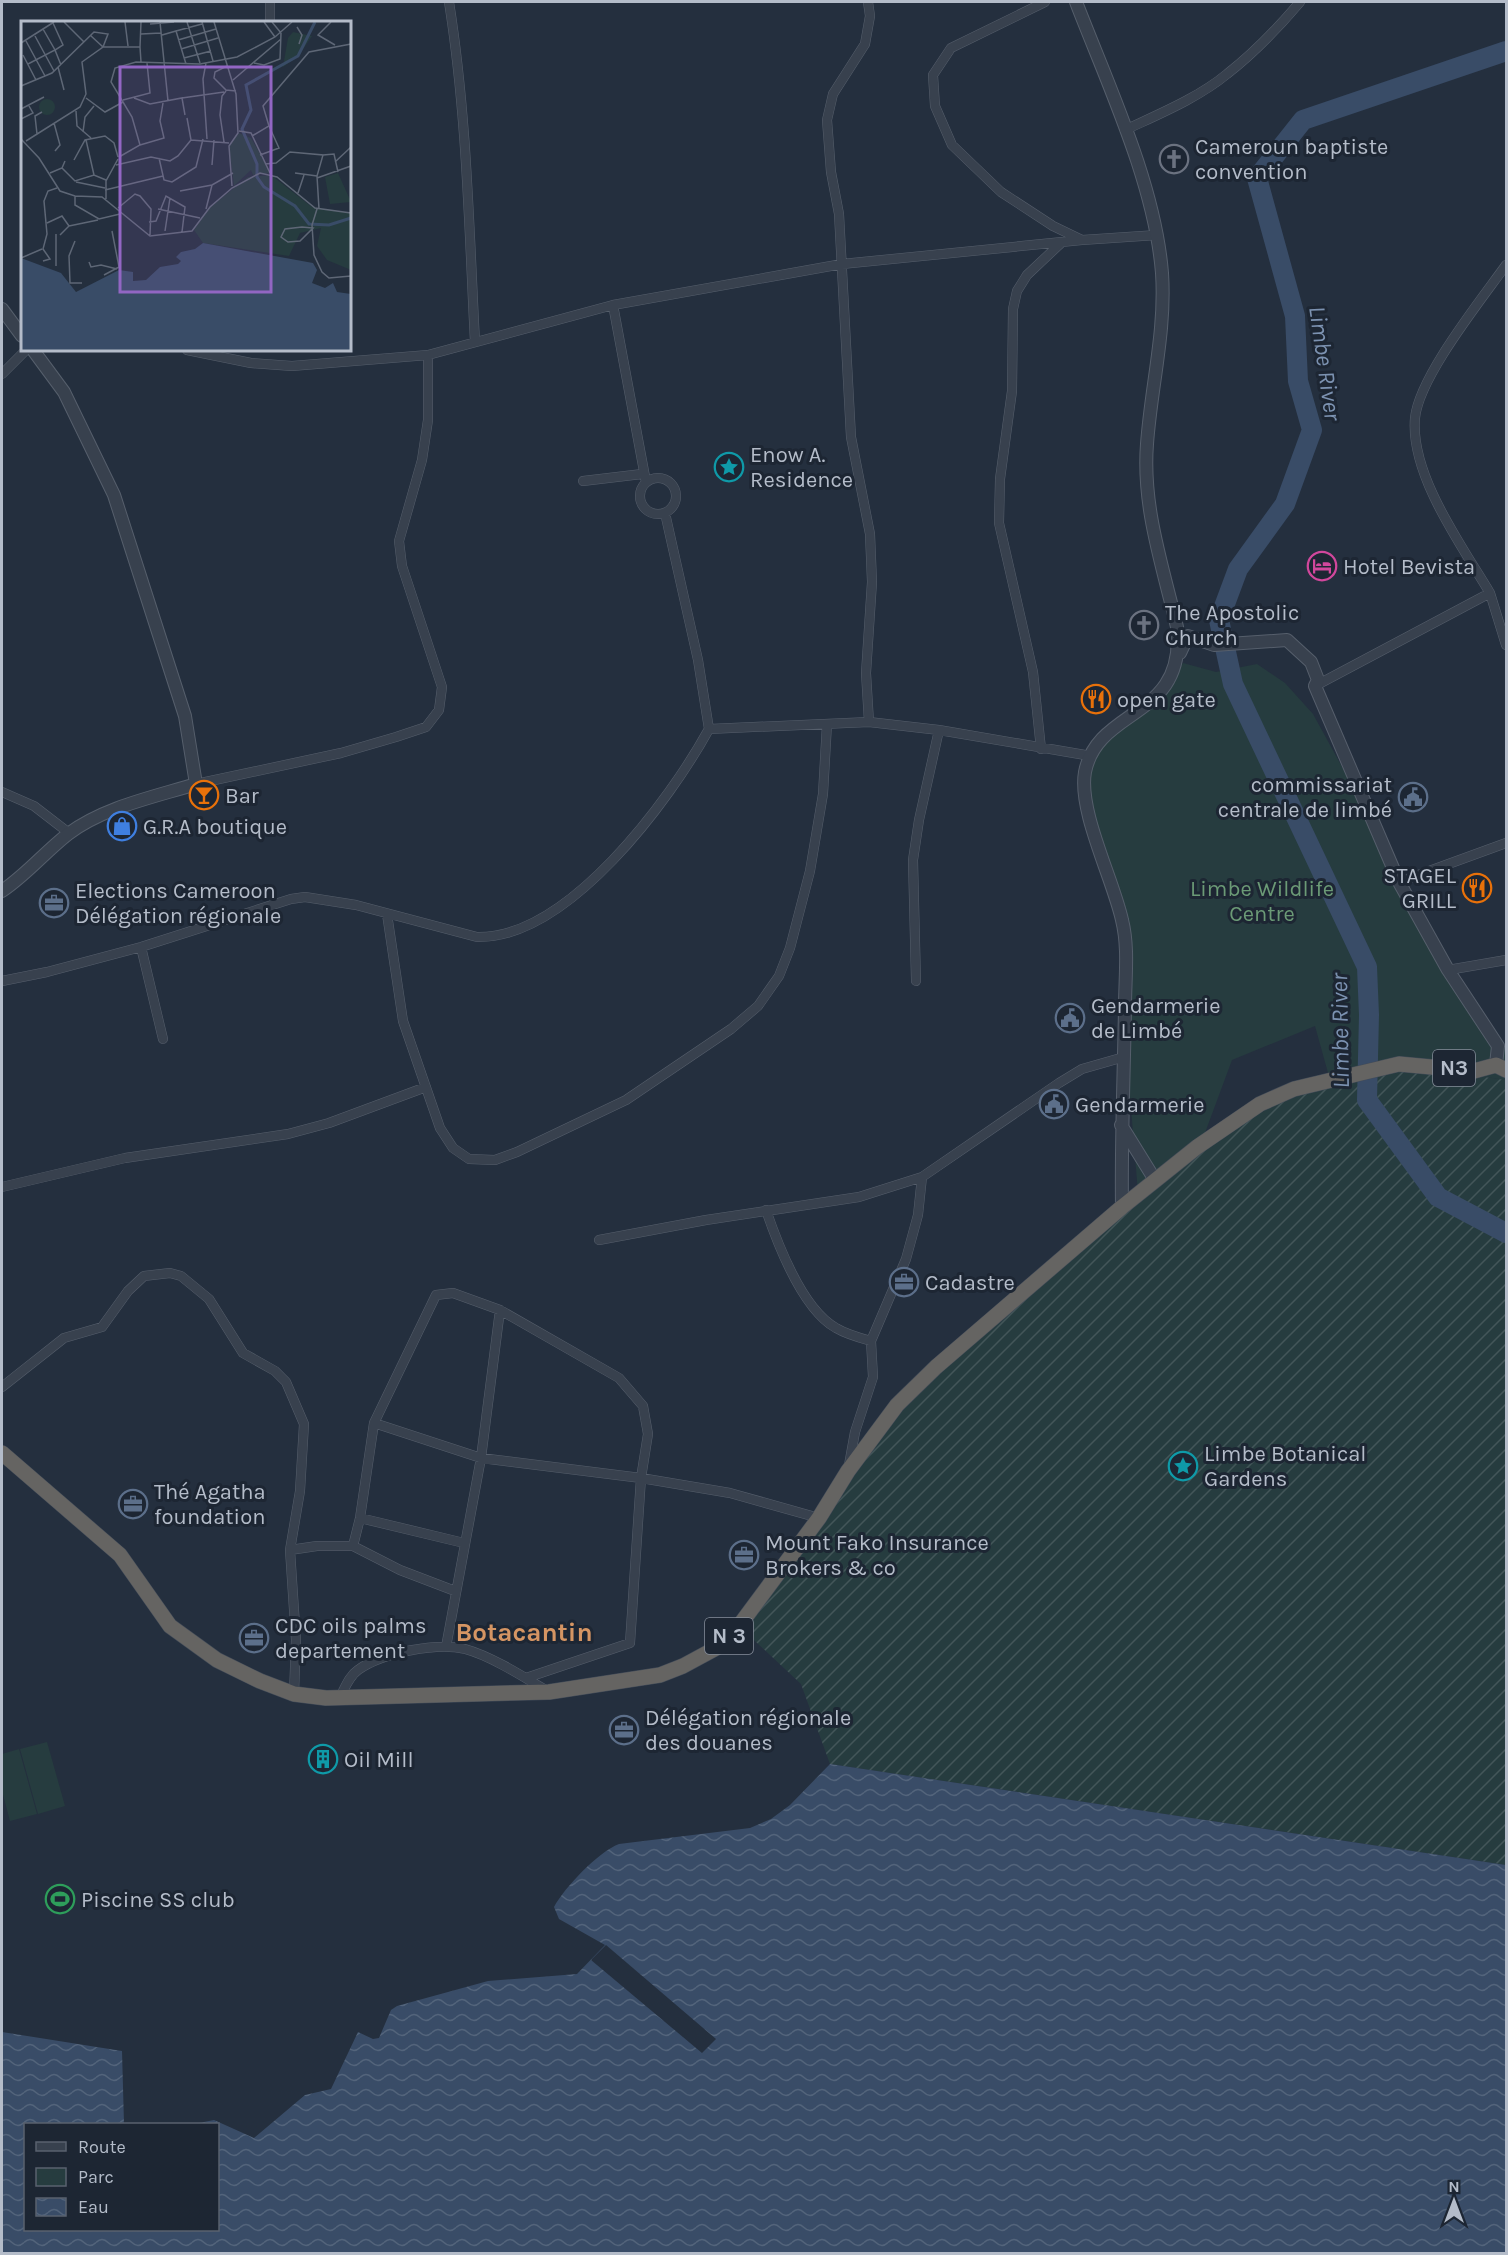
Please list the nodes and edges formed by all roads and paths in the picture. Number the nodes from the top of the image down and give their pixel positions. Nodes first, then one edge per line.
1 (270, 2) edge
2 (448, 2) edge
3 (868, 2) edge
4 (1045, 2) edge
5 (1076, 2) edge
6 (1300, 2) edge
7 (270, 21) edge
8 (1125, 130) junction
9 (1157, 235) junction
10 (1082, 240) junction
11 (1061, 243) junction
12 (842, 264) junction
13 (1506, 265) edge
14 (613, 304) junction
15 (2, 309) edge
16 (21, 333) edge
17 (475, 342) junction
18 (25, 351) edge
19 (34, 351) edge
20 (192, 351) edge
21 (428, 356) junction
22 (2, 374) edge
23 (644, 478) junction
24 (583, 481) dead end
25 (665, 513) junction
26 (1490, 593) junction
27 (1506, 645) edge
28 (1178, 659) junction
29 (1316, 686) junction
30 (869, 722) junction
31 (827, 724) junction
32 (710, 729) junction
33 (939, 730) junction
34 (1041, 749) junction
35 (1091, 756) junction
36 (196, 784) junction
37 (2, 792) edge
38 (69, 833) junction
39 (1506, 843) edge
40 (1399, 882) junction
41 (2, 891) edge
42 (387, 914) junction
43 (141, 947) junction
44 (1506, 960) edge
45 (1449, 970) junction
46 (2, 981) edge
47 (916, 981) dead end
48 (163, 1039) dead end
49 (1124, 1057) junction
50 (1501, 1068) edge
51 (1330, 1080) joint
52 (426, 1087) junction
53 (1120, 1124) junction
54 (922, 1177) junction
55 (1155, 1180) junction
56 (2, 1187) edge
57 (1122, 1207) junction
58 (766, 1210) junction
59 (599, 1239) dead end
60 (500, 1310) junction
61 (871, 1341) junction
62 (2, 1386) edge
63 (374, 1423) junction
64 (3, 1456) edge
65 (481, 1458) junction
66 (848, 1472) junction
67 (641, 1478) junction
68 (360, 1518) junction
69 (819, 1518) junction
70 (464, 1543) junction
71 (353, 1546) junction
72 (290, 1550) junction
73 (455, 1591) junction
74 (446, 1647) junction
75 (526, 1678) junction
76 (549, 1692) junction
77 (294, 1694) junction
78 (340, 1697) junction

1 - 7 street
2 - 17 street
3 - 12 street
4 - 10 street
5 - 8 street
6 - 8 street
8 - 9 street
9 - 10 street
9 - 28 street
10 - 11 street
11 - 12 street
11 - 34 street
12 - 14 street
12 - 30 street
13 - 26 street
14 - 17 street
14 - 23 street
15 - 16 street
17 - 21 street
18 - 22 street
19 - 36 street
20 - 21 street
21 - 36 street
23 - 24 street
23 - 25 street
23 - 25 street
25 - 32 street
26 - 27 street
26 - 29 street
28 - 29 street
28 - 35 street
29 - 40 street
30 - 31 street
30 - 33 street
31 - 32 street
31 - 52 street
32 - 42 street
33 - 34 street
33 - 47 street
34 - 35 street
35 - 49 street
36 - 38 street
37 - 38 street
38 - 41 street
39 - 40 street
40 - 45 street
42 - 43 street
42 - 52 street
43 - 46 street
43 - 48 street
44 - 45 street
45 - 50 street
49 - 53 street
49 - 54 street
50 - 51 highway, N3
51 - 55 highway, N 3
52 - 56 street
53 - 55 street
53 - 57 street
54 - 58 street
54 - 61 street
55 - 57 highway, N 3
57 - 66 highway, N 3
58 - 59 street
58 - 61 street
60 - 63 street
60 - 65 street
60 - 67 street
61 - 66 street
62 - 72 street
63 - 65 street
63 - 68 street
64 - 77 highway, N 3
65 - 67 street
65 - 70 street
66 - 69 highway, N 3
67 - 69 street
67 - 75 street
68 - 70 street
68 - 71 street
69 - 76 highway, N 3
70 - 73 street
71 - 72 street
71 - 73 street
72 - 77 street
73 - 74 street
74 - 75 street
74 - 78 street
75 - 76 street
76 - 78 highway, N 3
77 - 78 highway, N 3

